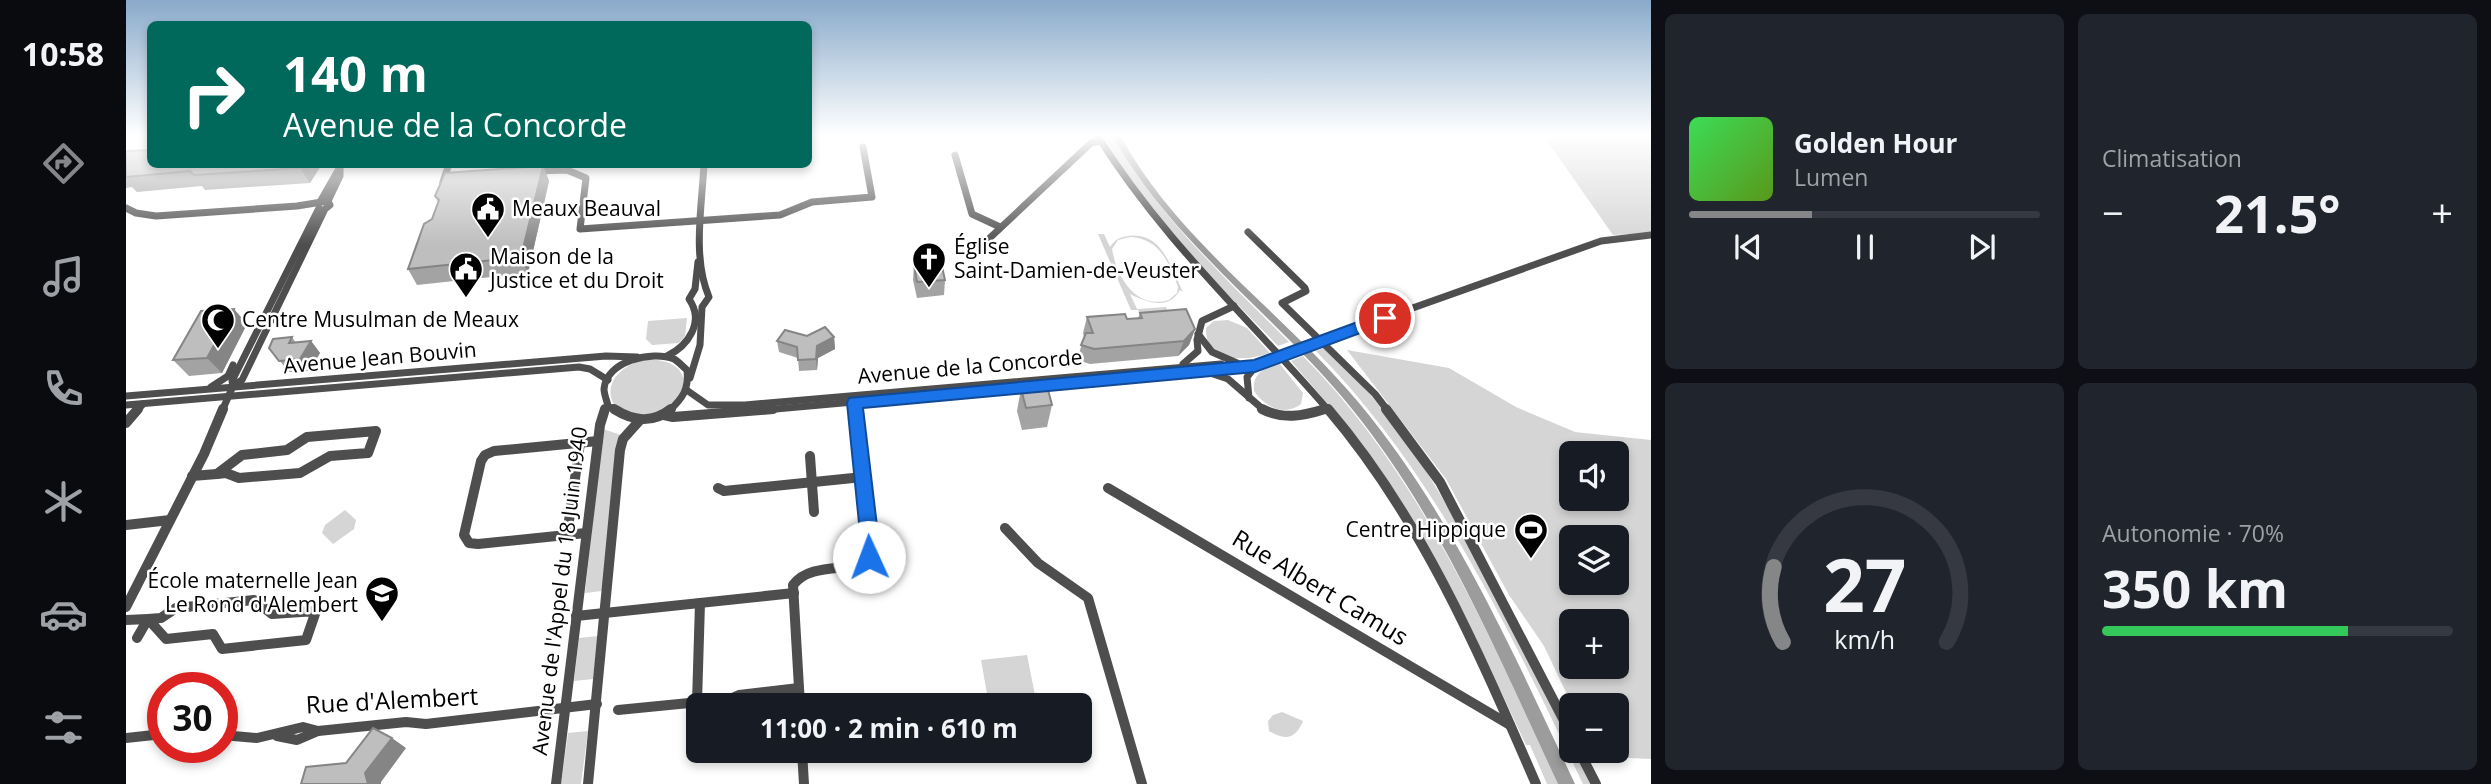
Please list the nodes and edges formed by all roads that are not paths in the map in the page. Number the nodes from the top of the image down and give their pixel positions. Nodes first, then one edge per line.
1 (340, 172) edge
2 (448, 172) edge
3 (571, 172) edge
4 (704, 172) edge
5 (867, 172) edge
6 (960, 172) edge
7 (1060, 172) edge
8 (1119, 172) edge
9 (441, 186) edge
10 (322, 205) junction
11 (126, 208) edge
12 (702, 220) junction
13 (1000, 227) junction
14 (1248, 233) dead end
15 (1651, 235) edge
16 (979, 248) dead end
17 (700, 254) junction
18 (704, 291) junction
19 (694, 292) junction
20 (704, 303) junction
21 (693, 304) junction
22 (1234, 306) junction
23 (266, 310) junction
24 (1198, 334) junction
25 (667, 356) junction
26 (637, 357) junction
27 (1237, 363) junction
28 (1260, 363) junction
29 (1181, 365) junction
30 (1204, 371) junction
31 (690, 378) junction
32 (608, 380) junction
33 (233, 386) junction
34 (209, 389) junction
35 (688, 391) junction
36 (126, 396) edge
37 (228, 397) junction
38 (1249, 398) junction
39 (854, 399) junction
40 (143, 404) junction
41 (126, 405) edge
42 (608, 406) junction
43 (1327, 409) junction
44 (664, 415) junction
45 (640, 420) junction
46 (126, 423) edge
47 (598, 441) junction
48 (579, 443) junction
49 (810, 456) dead end
50 (217, 474) junction
51 (192, 476) junction
52 (863, 477) junction
53 (811, 482) junction
54 (718, 488) dead end
55 (1108, 488) dead end
56 (814, 512) dead end
57 (170, 520) junction
58 (126, 525) edge
59 (1006, 528) dead end
60 (586, 533) junction
61 (567, 535) junction
62 (794, 593) junction
63 (700, 603) junction
64 (126, 607) edge
65 (606, 613) junction
66 (576, 616) junction
67 (148, 619) junction
68 (126, 620) edge
69 (137, 638) dead end
70 (799, 688) junction
71 (700, 693) edge
72 (766, 693) edge
73 (799, 693) edge
74 (597, 704) junction
75 (686, 704) edge
76 (565, 708) junction
77 (618, 710) dead end
78 (1559, 711) edge
79 (1510, 725) junction
80 (147, 736) edge
81 (238, 736) edge
82 (126, 738) edge
83 (803, 763) edge
84 (1585, 763) edge
85 (555, 784) edge
86 (588, 784) edge
87 (804, 784) edge
88 (1142, 784) edge
89 (1536, 784) edge
90 (1596, 784) edge

1 - 10 street
2 - 9 street
3 - 12 street
4 - 12 street
5 - 12 street
6 - 13 street
7 - 13 street
8 - 22 street
10 - 11 street
10 - 23 street
10 - 33 street
12 - 17 street
13 - 16 street
14 - 78 street
15 - 28 street, bridge
17 - 18 street
17 - 19 street
18 - 19 street
18 - 20 street
19 - 21 street
20 - 21 street
20 - 31 street
21 - 25 street
22 - 24 street
22 - 43 street
23 - 33 street
23 - 34 street
24 - 27 street
24 - 29 street
25 - 26 street
25 - 31 street
26 - 32 street
26 - 33 street, Avenue Jean Bouvin
27 - 28 street, Avenue de la Concorde
27 - 29 street, Avenue de la Concorde
28 - 30 street, Avenue de la Concorde
28 - 38 street
29 - 39 street, Avenue de la Concorde
30 - 38 street
30 - 39 street, Avenue de la Concorde
31 - 35 street
32 - 37 street, Avenue Jean Bouvin
32 - 42 street
33 - 34 street, Avenue Jean Bouvin
33 - 37 street
34 - 36 street, Avenue Jean Bouvin
35 - 39 street, Avenue de la Concorde
35 - 44 street
37 - 40 street, Avenue Jean Bouvin
37 - 51 street
38 - 43 street
39 - 44 street, Avenue de la Concorde
39 - 52 street
40 - 41 street, Avenue Jean Bouvin
40 - 46 street
42 - 45 street
42 - 47 street, Avenue de l'Appel du 18 Juin 1940
43 - 79 street
44 - 45 street
45 - 65 street, Avenue de l'Appel du 18 Juin 1940
47 - 48 street
47 - 60 street, Avenue de l'Appel du 18 Juin 1940
48 - 61 street
48 - 61 street
49 - 53 street
50 - 50 street
50 - 51 street
51 - 57 street
52 - 53 street
52 - 62 street
53 - 54 street
53 - 56 street
55 - 79 street, Rue Albert Camus
57 - 58 street
57 - 64 street
59 - 88 street
60 - 61 street
60 - 66 street, Avenue de l'Appel du 18 Juin 1940
62 - 63 street
62 - 70 street
63 - 65 street
63 - 71 street
65 - 66 street
65 - 74 street, Avenue de l'Appel du 18 Juin 1940
66 - 76 street, Avenue de l'Appel du 18 Juin 1940
67 - 67 street
67 - 68 street
67 - 69 street
70 - 72 street
70 - 73 street
74 - 76 street, Rue d'Alembert
74 - 86 street, Avenue de l'Appel du 18 Juin 1940
75 - 77 street
76 - 81 street, Rue d'Alembert
76 - 85 street, Avenue de l'Appel du 18 Juin 1940
79 - 89 street
80 - 82 street
83 - 87 street
84 - 90 street

